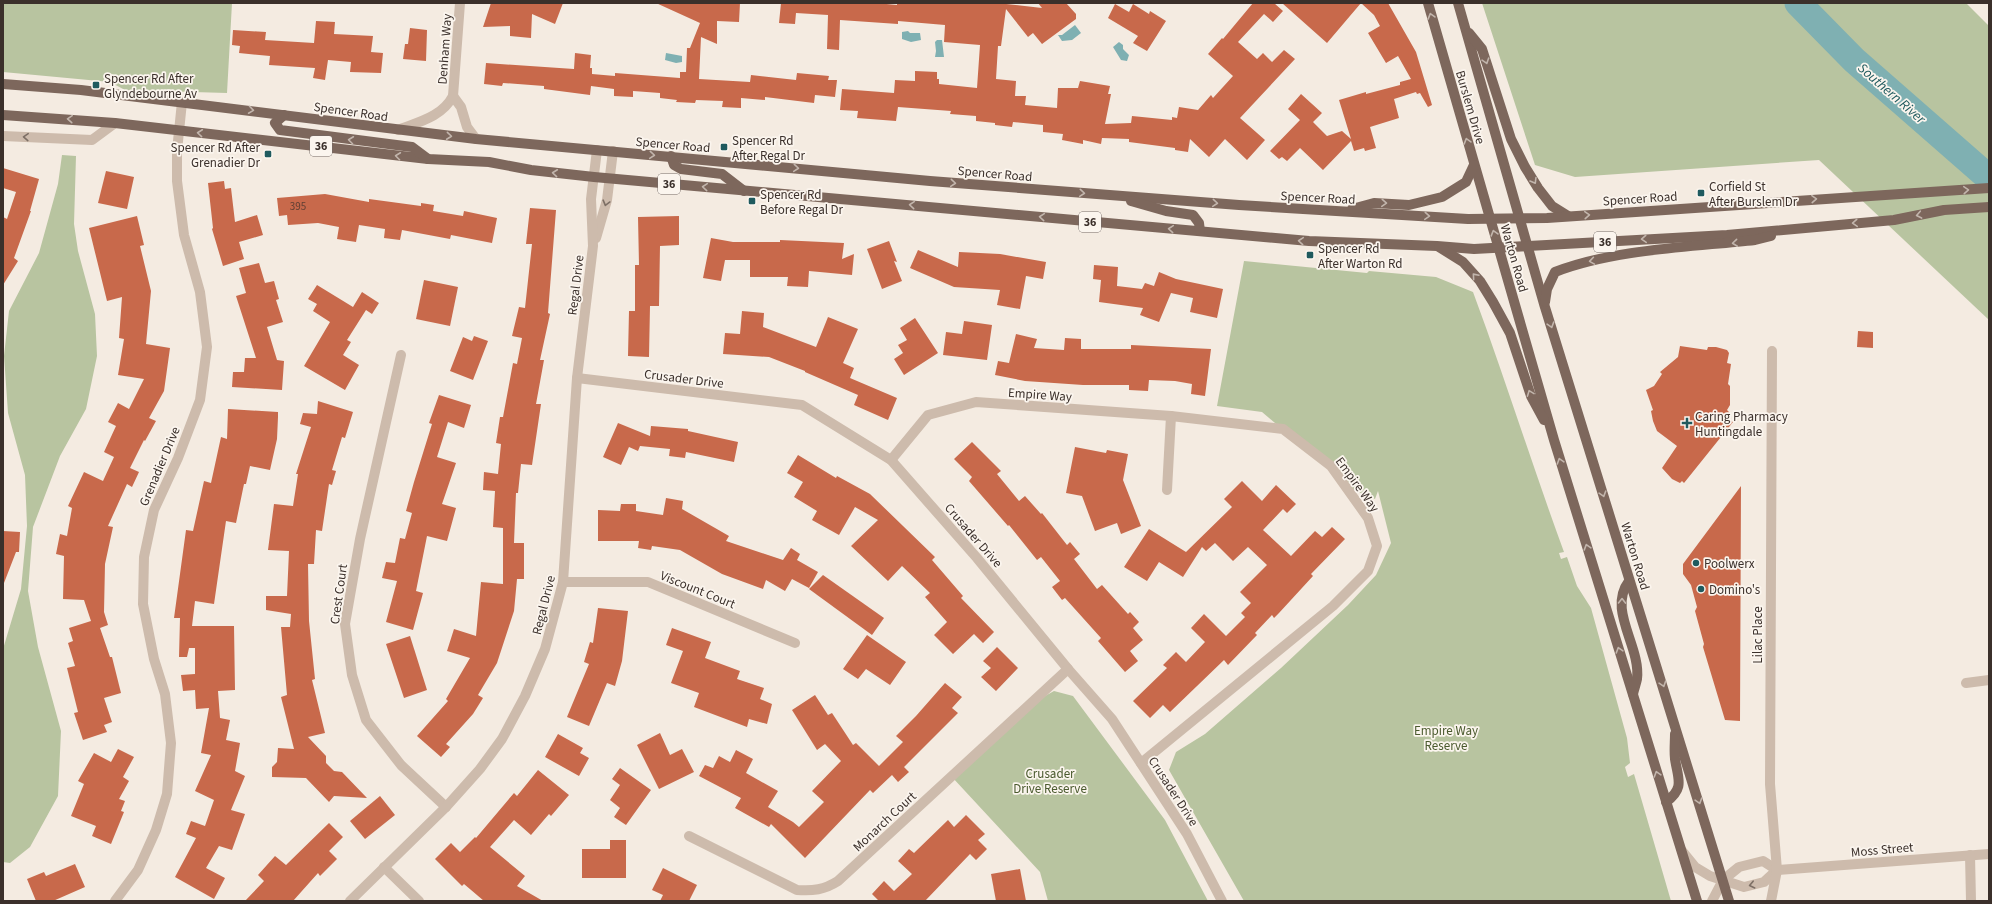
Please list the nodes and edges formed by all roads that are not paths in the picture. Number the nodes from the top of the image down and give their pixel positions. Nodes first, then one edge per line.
1 (460, 3) edge
2 (1428, 3) edge
3 (1458, 3) edge
4 (1466, 28) junction
5 (3, 84) edge
6 (453, 96) junction
7 (182, 102) junction
8 (3, 114) edge
9 (284, 115) junction
10 (115, 123) junction
11 (178, 130) junction
12 (398, 130) junction
13 (3, 136) edge
14 (476, 139) junction
15 (597, 150) junction
16 (613, 151) junction
17 (671, 156) junction
18 (428, 159) junction
19 (1474, 165) junction
20 (594, 177) junction
21 (610, 178) junction
22 (1989, 188) edge
23 (744, 190) junction
24 (1120, 196) junction
25 (1989, 206) edge
26 (1346, 211) junction
27 (1568, 216) junction
28 (1520, 218) junction
29 (1490, 219) junction
30 (1786, 230) junction
31 (1200, 231) junction
32 (593, 246) junction
33 (1437, 246) junction
34 (1528, 247) junction
35 (1498, 248) junction
36 (1544, 304) junction
37 (1772, 351) dead end
38 (401, 355) dead end
39 (577, 378) junction
40 (1171, 416) junction
41 (1554, 440) junction
42 (891, 460) junction
43 (1167, 490) dead end
44 (1629, 581) junction
45 (563, 582) junction
46 (795, 643) dead end
47 (1068, 669) junction
48 (1989, 680) edge
49 (1966, 683) dead end
50 (1633, 694) junction
51 (1675, 724) junction
52 (1141, 763) junction
53 (1666, 802) junction
54 (446, 807) junction
55 (689, 836) dead end
56 (1682, 851) junction
57 (1989, 854) edge
58 (1970, 855) junction
59 (384, 868) junction
60 (1777, 870) junction
61 (1723, 880) junction
62 (115, 901) edge
63 (350, 901) edge
64 (420, 901) edge
65 (1222, 901) edge
66 (1697, 901) edge
67 (1712, 901) edge
68 (1729, 901) edge
69 (1771, 901) edge
70 (1971, 901) edge

1 - 6 street, Denham Way
19 -> 2 main road, Burslem Drive
3 - 4 main road, Burslem Drive
4 -> 27 main road
4 - 28 main road, Burslem Drive
5 - 7 main road, Spencer Road / 36
6 - 12 street, Denham Way
6 - 14 street, Denham Way
7 -> 9 main road, Spencer Road / 36
7 - 11 street, Grenadier Drive
10 -> 8 main road, 36
9 - 12 main road, Spencer Road / 36
18 -> 9 main road
10 - 11 main road, 36
10 -> 13 street
18 -> 11 main road, 36
11 - 62 street, Grenadier Drive
12 -> 14 main road, Spencer Road / 36
14 - 15 main road, Spencer Road / 36
15 - 16 main road, Spencer Road / 36
15 - 20 street, Regal Drive
16 -> 17 main road, Spencer Road / 36
16 - 21 street, Regal Drive
17 - 23 main road
17 -> 24 main road, Spencer Road / 36
20 -> 18 main road, 36
26 -> 19 main road
19 - 29 main road, Burslem Drive
20 - 21 main road, 36
20 - 32 street, Regal Drive
23 -> 21 main road, 36
21 -> 32 street, Regal Drive
27 -> 22 main road, Spencer Road / 36
31 -> 23 main road, 36
24 -> 26 main road, Spencer Road / 36
24 - 31 main road
25 -> 30 main road, 36
26 -> 29 main road, Spencer Road / 36
27 - 28 main road, Spencer Road / 36
28 - 29 main road, Spencer Road / 36
28 - 34 main road, Warton Road
35 -> 29 main road, Warton Road
30 -> 34 main road, 36
30 -> 36 main road
33 -> 31 main road, 36
32 - 39 street, Regal Drive
33 - 35 main road, 36
41 -> 33 main road
34 - 35 main road, 36
34 - 36 main road, Warton Road
35 - 41 main road, Warton Road
36 -> 44 main road, Warton Road
37 - 60 street, Lilac Place
38 - 54 street, Crest Court
39 - 42 street, Crusader Drive
39 - 45 street, Regal Drive
40 - 42 street, Empire Way
40 - 43 street
40 - 52 street, Empire Way
50 -> 41 main road, Warton Road
42 - 47 street, Crusader Drive
50 -> 44 main road
44 -> 51 main road, Warton Road
45 - 46 street, Viscount Court
45 - 54 street, Regal Drive
47 - 52 street, Crusader Drive
47 - 55 street, Monarch Court
48 - 49 street
53 -> 50 main road, Warton Road
51 - 53 main road
51 -> 61 main road, Warton Road
52 - 65 street, Crusader Drive
53 - 56 main road, Warton Road
54 - 59 street, Regal Drive
56 - 61 street
56 - 66 main road, Warton Road
57 - 58 street, Moss Street
58 - 60 street, Moss Street
58 - 70 street
59 - 63 street, Regal Drive
59 - 64 street
60 -> 61 street
60 - 61 street, Moss Street
60 - 69 street, Lilac Place
61 - 67 street, Moss Street
61 - 68 main road, Warton Road

